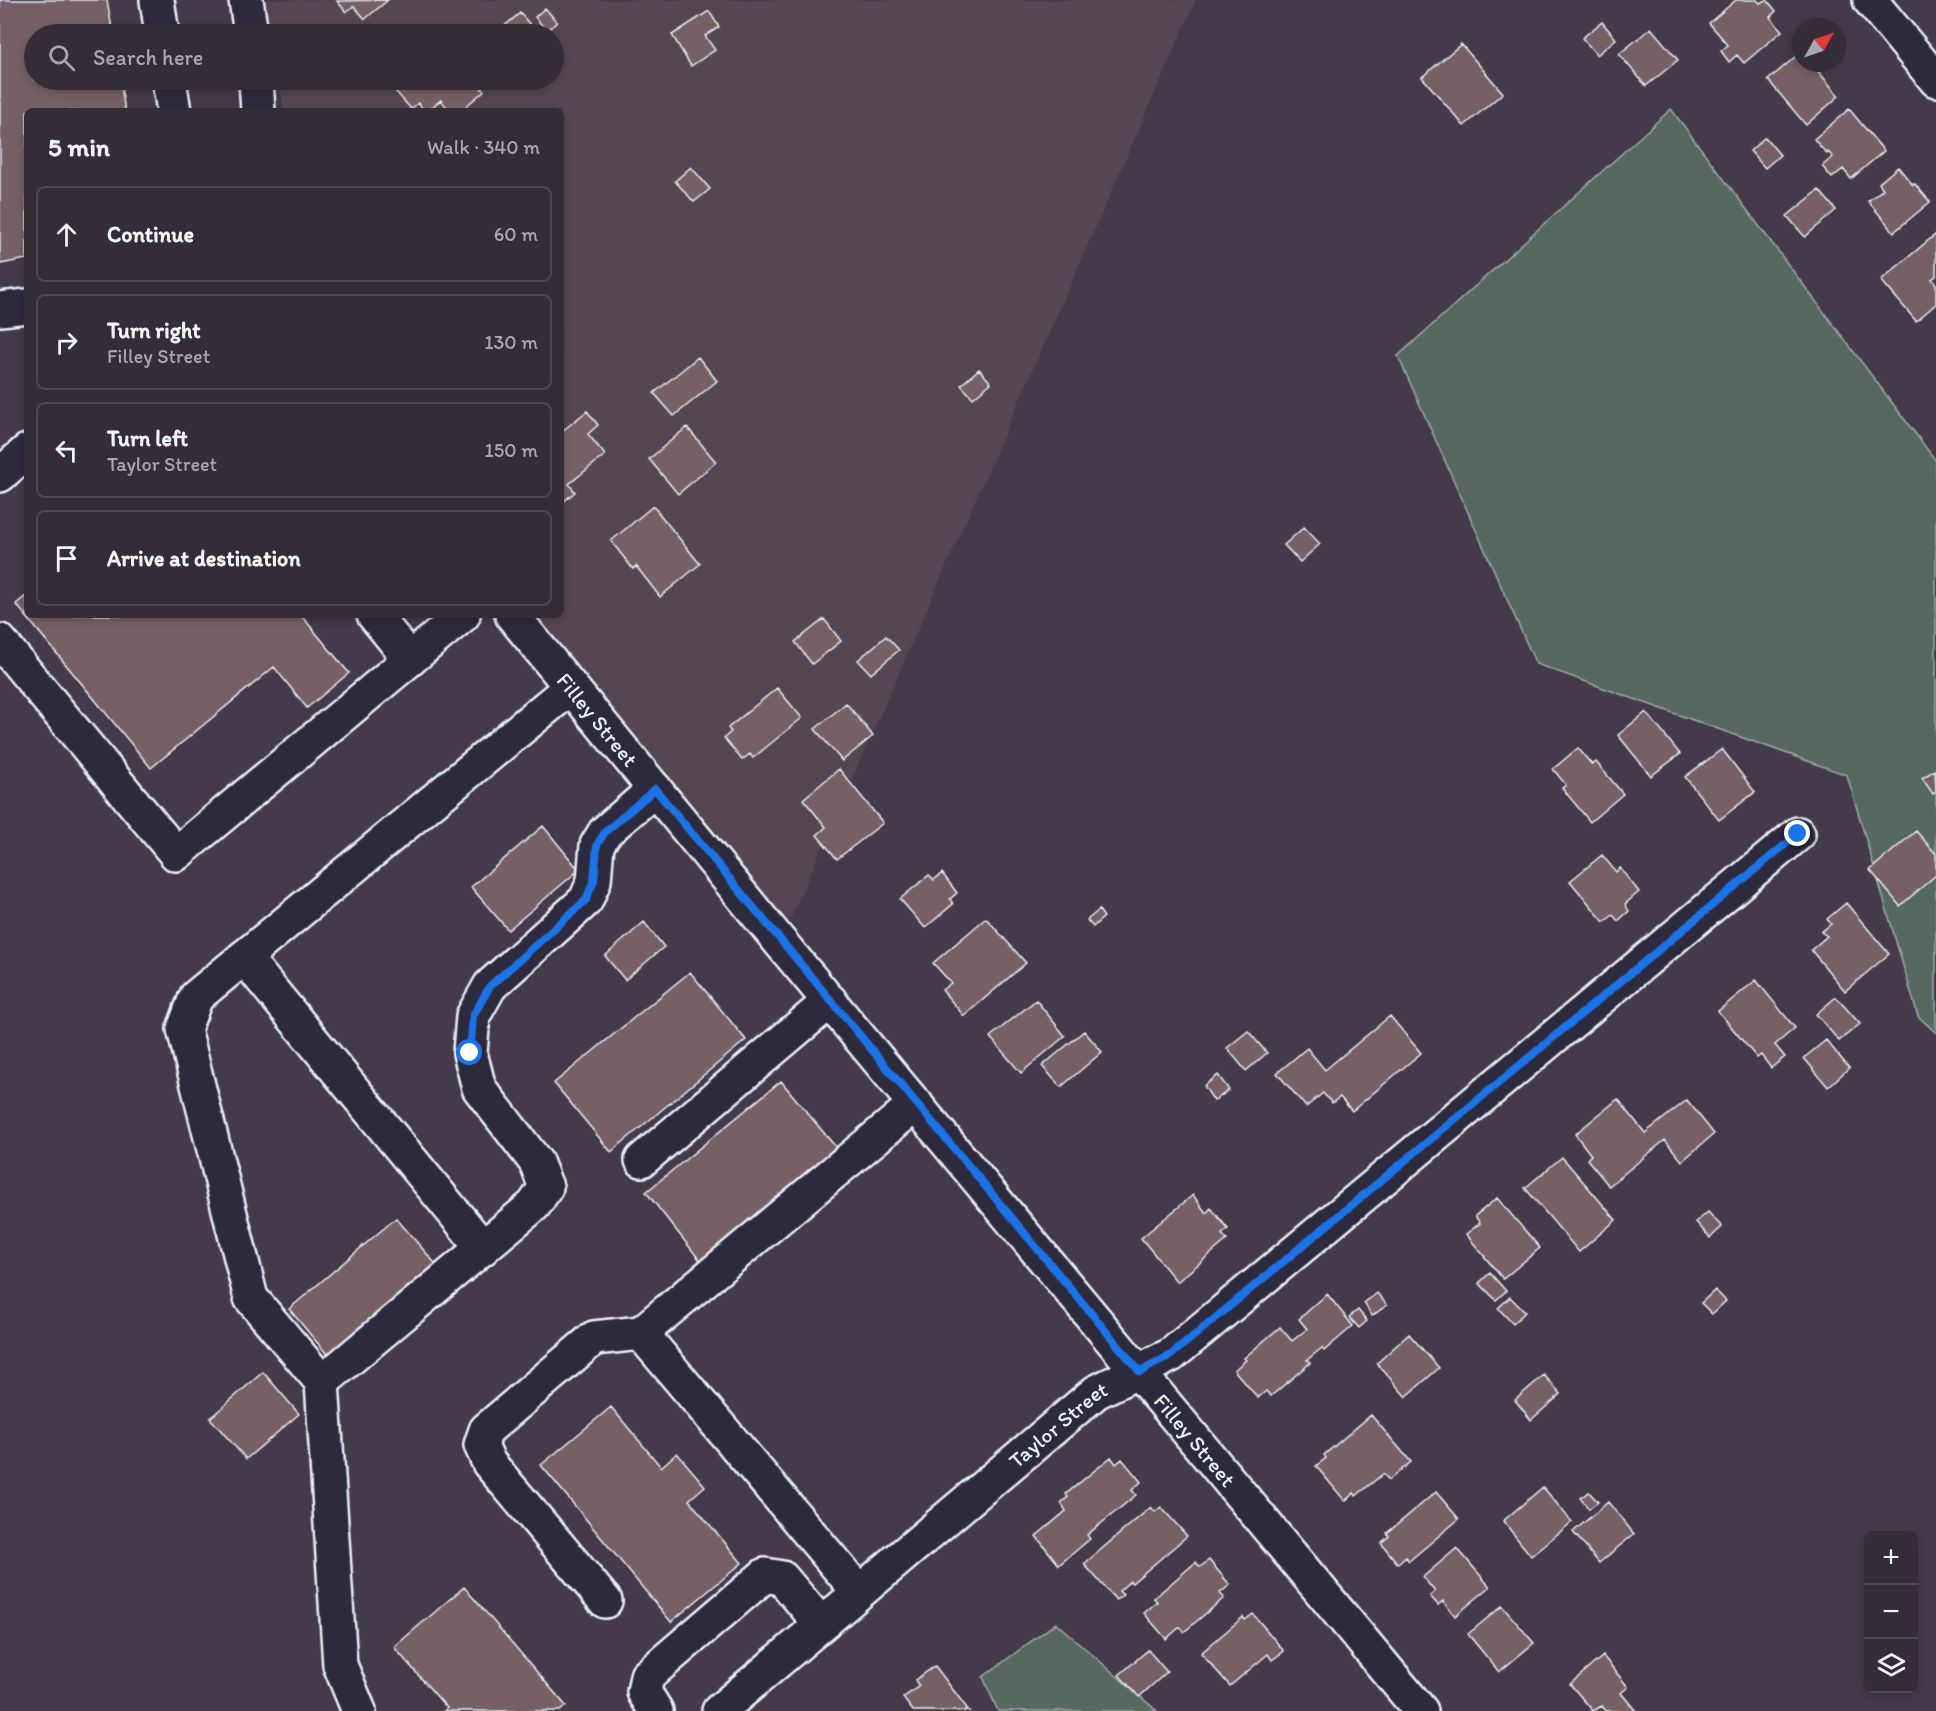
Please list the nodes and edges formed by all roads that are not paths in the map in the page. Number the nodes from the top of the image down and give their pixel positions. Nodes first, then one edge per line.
1 (157, 0) edge
2 (246, 0) edge
3 (1870, 0) edge
4 (161, 24) edge
5 (250, 24) edge
6 (1936, 80) edge
7 (171, 90) edge
8 (257, 90) edge
9 (174, 108) edge
10 (258, 108) edge
11 (24, 306) edge
12 (0, 309) edge
13 (24, 454) edge
14 (0, 475) edge
15 (376, 618) edge
16 (459, 618) edge
17 (514, 618) edge
18 (0, 641) edge
19 (410, 659) junction
20 (571, 687) junction
21 (655, 789) junction
22 (1798, 834) dead end
23 (244, 957) junction
24 (830, 1001) junction
25 (916, 1104) junction
26 (642, 1160) dead end
27 (483, 1248) junction
28 (641, 1333) junction
29 (1140, 1372) junction
30 (322, 1382) junction
31 (859, 1592) junction
32 (605, 1601) dead end
33 (821, 1624) junction
34 (358, 1711) edge
35 (656, 1711) edge
36 (719, 1711) edge
37 (1421, 1711) edge

1 - 4 street
2 - 5 street
3 - 6 street
7 - 9 street
8 - 10 street
11 - 12 street
13 - 14 street
15 - 19 street
16 - 19 street
17 - 20 street, Filley Street
18 - 19 street
20 - 21 street, Filley Street
20 - 23 street
21 - 24 street, Filley Street
21 - 27 street
22 - 29 street, Taylor Street
23 - 27 street
23 - 30 street
24 - 25 street, Filley Street
24 - 26 street
25 - 28 street
25 - 29 street, Filley Street
27 - 30 street
28 - 31 street
28 - 32 street
29 - 31 street, Taylor Street
29 - 37 street, Filley Street
30 - 34 street
31 - 33 street, Taylor Street
33 - 35 street
33 - 36 street, Taylor Street

